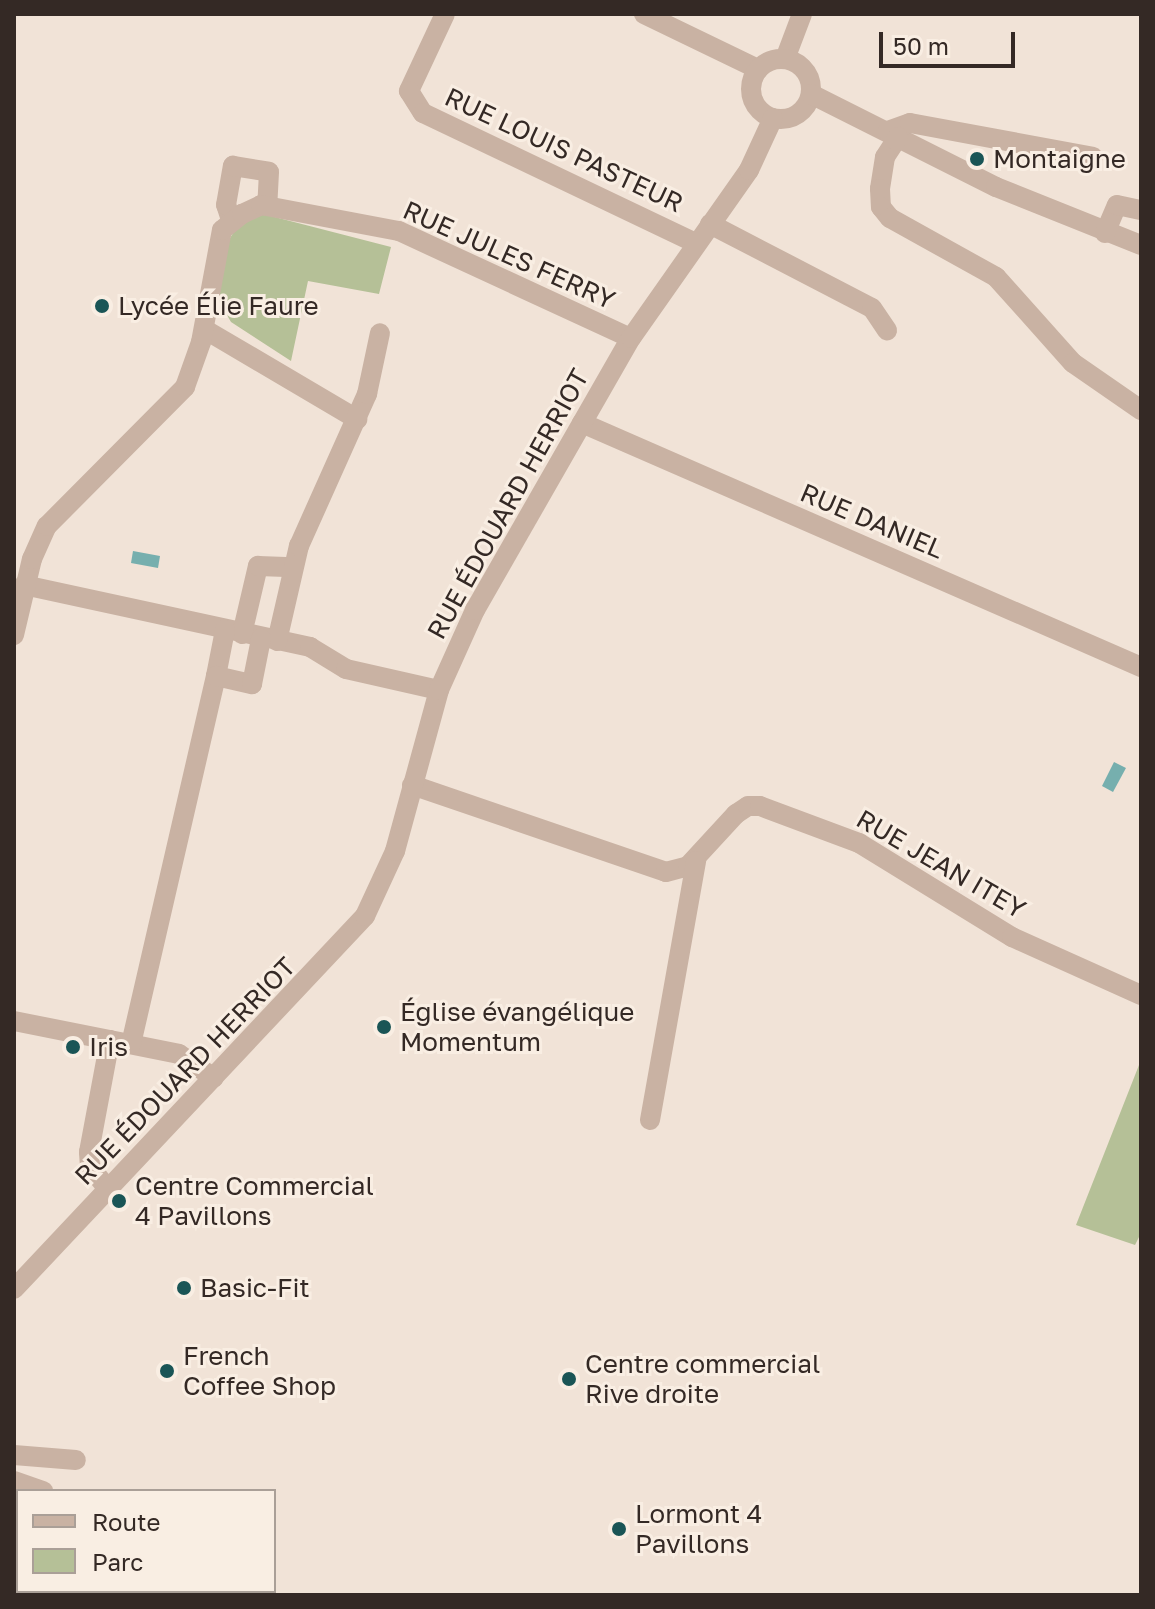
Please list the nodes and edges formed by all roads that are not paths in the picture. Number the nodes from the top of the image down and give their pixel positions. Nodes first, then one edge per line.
1 (445, 14) edge
2 (644, 14) edge
3 (802, 14) edge
4 (785, 59) junction
5 (758, 69) junction
6 (811, 94) junction
7 (773, 118) junction
8 (893, 134) junction
9 (1093, 157) dead end
10 (267, 206) junction
11 (1141, 210) edge
12 (231, 220) junction
13 (710, 224) junction
14 (1105, 233) junction
15 (696, 243) junction
16 (1141, 245) edge
17 (204, 329) junction
18 (887, 330) dead end
19 (380, 333) dead end
20 (631, 338) junction
21 (1141, 410) edge
22 (357, 419) junction
23 (582, 423) junction
24 (293, 567) junction
25 (24, 585) junction
26 (14, 635) edge
27 (251, 636) junction
28 (1141, 667) edge
29 (216, 676) junction
30 (439, 690) junction
31 (412, 785) junction
32 (696, 861) junction
33 (1141, 995) edge
34 (14, 1021) edge
35 (110, 1040) junction
36 (131, 1044) junction
37 (214, 1078) junction
38 (650, 1120) dead end
39 (108, 1189) junction
40 (14, 1289) edge
41 (14, 1455) edge
42 (76, 1460) dead end
43 (14, 1481) edge
44 (37, 1489) edge

1 - 15 street, RUE LOUIS PASTEUR
2 - 5 street
3 - 4 street
4 - 5 street
4 - 6 street
5 - 7 street
6 - 7 street
6 - 8 street
7 - 13 street, RUE ÉDOUARD HERRIOT
8 - 9 street
8 - 14 street
8 - 21 street
10 - 12 street
10 - 12 street
10 - 20 street, RUE JULES FERRY
11 - 14 street
12 - 17 street
13 - 15 street, RUE ÉDOUARD HERRIOT
13 - 18 street
14 - 16 street
15 - 20 street, RUE ÉDOUARD HERRIOT
17 - 22 street
17 - 25 street
19 - 22 street
20 - 23 street, RUE ÉDOUARD HERRIOT
22 - 24 street
23 - 28 street, RUE DANIEL
23 - 30 street, RUE ÉDOUARD HERRIOT
24 - 27 street
24 - 27 street
25 - 26 street
25 - 27 street
27 - 29 street
27 - 29 street
27 - 30 street
29 - 36 street
30 - 31 street, RUE ÉDOUARD HERRIOT
31 - 32 street
31 - 37 street, RUE ÉDOUARD HERRIOT
32 - 33 street, RUE JEAN ITEY
32 - 38 street
34 - 35 street
35 - 36 street
35 - 39 street
36 - 37 street
37 - 39 street, RUE ÉDOUARD HERRIOT
39 - 40 street, RUE ÉDOUARD HERRIOT
41 - 42 street
43 - 44 street

